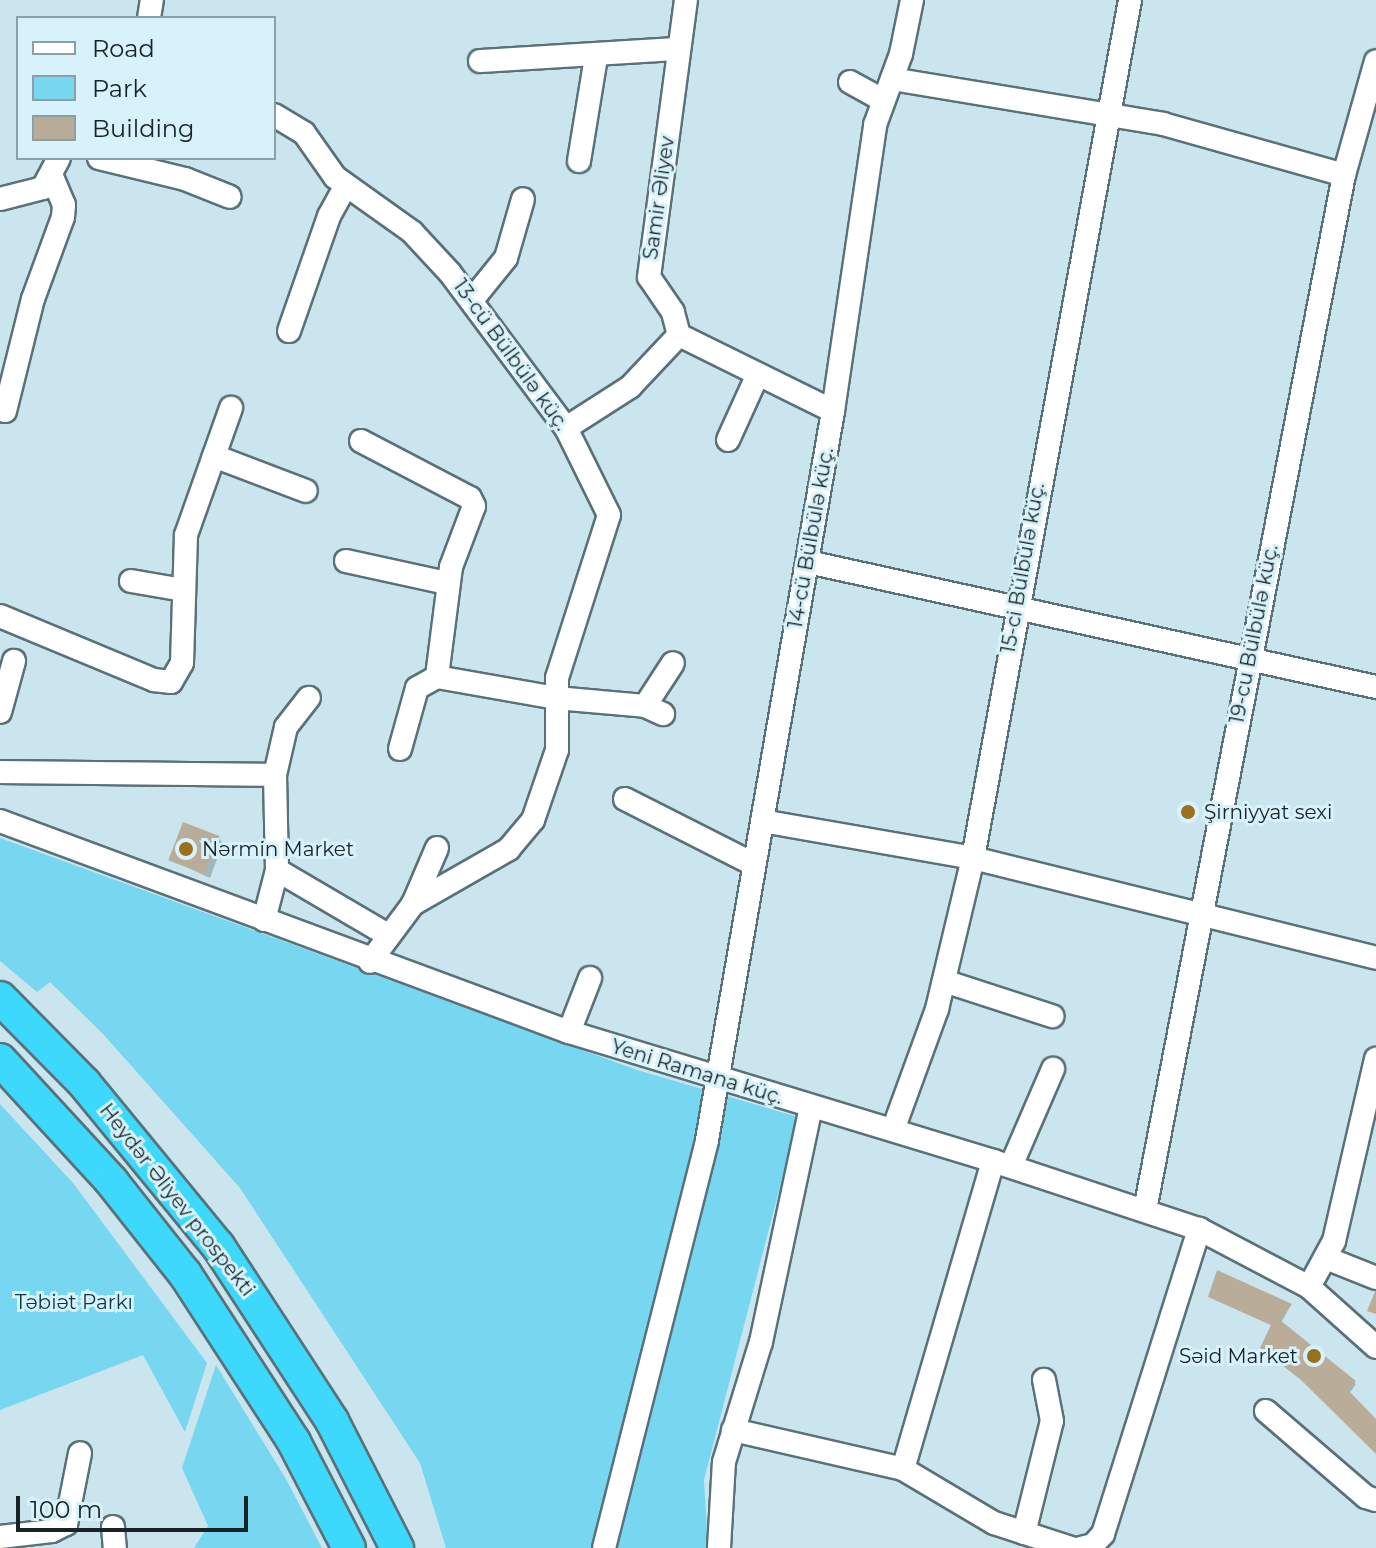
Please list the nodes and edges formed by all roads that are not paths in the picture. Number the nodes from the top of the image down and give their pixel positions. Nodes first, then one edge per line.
1 (686, 0) edge
2 (912, 0) edge
3 (1130, 0) edge
4 (677, 49) junction
5 (596, 57) junction
6 (480, 61) dead end
7 (1376, 61) edge
8 (850, 82) dead end
9 (888, 90) junction
10 (1108, 115) junction
11 (276, 116) edge
12 (1367, 129) edge
13 (107, 160) edge
14 (579, 161) dead end
15 (55, 167) edge
16 (1344, 175) junction
17 (346, 185) junction
18 (230, 197) dead end
19 (0, 199) edge
20 (523, 199) dead end
21 (472, 300) junction
22 (289, 331) dead end
23 (679, 335) junction
24 (758, 374) junction
25 (231, 408) dead end
26 (5, 411) dead end
27 (833, 411) junction
28 (566, 428) junction
29 (728, 440) dead end
30 (361, 441) dead end
31 (214, 456) junction
32 (306, 491) dead end
33 (346, 561) dead end
34 (808, 562) junction
35 (131, 581) dead end
36 (447, 583) junction
37 (183, 590) junction
38 (1015, 605) junction
39 (0, 616) edge
40 (1249, 658) junction
41 (14, 661) dead end
42 (673, 663) dead end
43 (437, 677) junction
44 (1376, 687) edge
45 (309, 698) dead end
46 (556, 698) junction
47 (0, 712) edge
48 (400, 749) dead end
49 (0, 772) edge
50 (275, 775) junction
51 (625, 799) dead end
52 (0, 821) edge
53 (762, 821) junction
54 (437, 848) dead end
55 (973, 858) junction
56 (753, 864) junction
57 (277, 870) junction
58 (413, 904) junction
59 (1204, 915) junction
60 (264, 920) junction
61 (386, 934) junction
62 (1376, 958) edge
63 (370, 962) junction
64 (590, 978) dead end
65 (944, 981) junction
66 (0, 998) edge
67 (1052, 1016) dead end
68 (569, 1032) junction
69 (1376, 1059) edge
70 (0, 1060) edge
71 (1053, 1069) dead end
72 (717, 1079) junction
73 (811, 1107) junction
74 (893, 1130) junction
75 (1002, 1163) junction
76 (1145, 1210) junction
77 (1199, 1229) junction
78 (1326, 1258) junction
79 (1376, 1278) edge
80 (1309, 1287) junction
81 (1376, 1347) edge
82 (1044, 1380) dead end
83 (1266, 1411) dead end
84 (733, 1430) junction
85 (80, 1453) dead end
86 (903, 1469) junction
87 (1376, 1500) edge
88 (1024, 1533) junction
89 (0, 1537) edge
90 (349, 1548) edge
91 (397, 1548) edge
92 (604, 1548) edge
93 (719, 1548) edge
94 (1071, 1548) edge
95 (1081, 1548) edge

1 - 4 street, Samir Əliyev
2 - 9 street, 14-cü Bülbülə küç.
3 - 10 street, 15-ci Bülbülə küç.
4 - 5 street
4 - 23 street, Samir Əliyev
5 - 6 street
5 - 14 street
7 - 12 street, 19-cu Bülbülə küç.
8 - 9 street
9 - 10 street
9 - 27 street, 14-cü Bülbülə küç.
10 - 16 street
10 - 38 street, 15-ci Bülbülə küç.
11 - 17 street, 13-cü Bülbülə küç.
12 - 16 street, 19-cu Bülbülə küç.
13 - 18 street
15 - 19 street
15 - 26 street
16 - 40 street, 19-cu Bülbülə küç.
17 - 21 street, 13-cü Bülbülə küç.
17 - 22 street
20 - 21 street
21 - 28 street, 13-cü Bülbülə küç.
23 - 24 street
23 - 28 street
24 - 27 street
24 - 29 street
25 - 31 street
27 - 34 street, 14-cü Bülbülə küç.
28 - 46 street, 13-cü Bülbülə küç.
30 - 36 street
31 - 32 street
31 - 37 street
33 - 36 street
34 - 38 street
34 - 53 street, 14-cü Bülbülə küç.
35 - 37 street
36 - 43 street
37 - 39 street
38 - 40 street
38 - 55 street, 15-ci Bülbülə küç.
40 - 44 street
40 - 59 street, 19-cu Bülbülə küç.
41 - 47 street
42 - 46 street
43 - 46 street
43 - 48 street
45 - 50 street
46 - 58 street, 13-cü Bülbülə küç.
49 - 50 street
50 - 57 street
51 - 56 street
52 - 60 street, Yeni Ramana küç.
53 - 55 street
53 - 56 street, 14-cü Bülbülə küç.
54 - 58 street
55 - 59 street
55 - 65 street, 15-ci Bülbülə küç.
56 - 72 street, 14-cü Bülbülə küç.
57 - 60 street
57 - 61 street
58 - 61 street, 13-cü Bülbülə küç.
59 - 62 street
59 - 76 street, 19-cu Bülbülə küç.
60 - 63 street, Yeni Ramana küç.
61 - 63 street, 13-cü Bülbülə küç.
63 - 68 street, Yeni Ramana küç.
64 - 68 street
65 - 67 street
65 - 74 street, 15-ci Bülbülə küç.
66 - 91 highway, Heydər Əliyev prospekti
68 - 72 street, Yeni Ramana küç.
69 - 78 street
70 - 90 highway, Heydər Əliyev prospekti
71 - 75 street
72 - 73 street, Yeni Ramana küç.
72 - 92 street, 14-cü Bülbülə küç.
73 - 74 street, Yeni Ramana küç.
73 - 84 street
74 - 75 street, Yeni Ramana küç.
75 - 76 street, Yeni Ramana küç.
75 - 86 street
76 - 77 street, Yeni Ramana küç.
77 - 80 street, Yeni Ramana küç.
77 - 95 street
78 - 79 street
78 - 80 street
80 - 81 street, Yeni Ramana küç.
82 - 88 street
83 - 87 street
84 - 86 street
84 - 93 street
85 - 89 street
86 - 88 street
88 - 94 street

